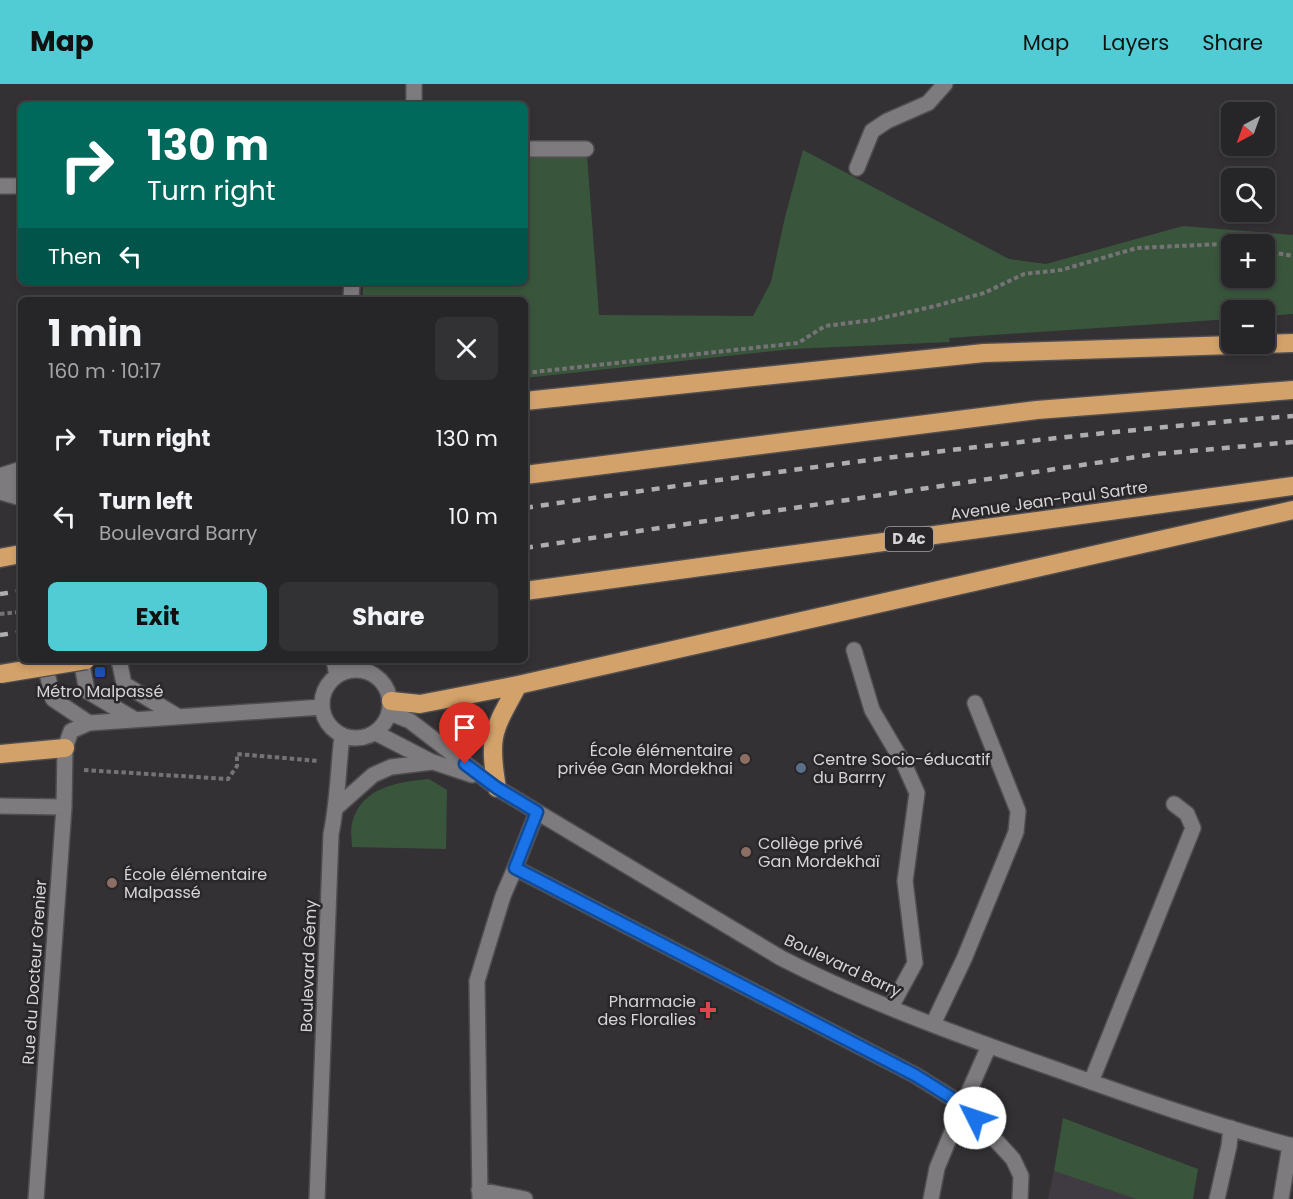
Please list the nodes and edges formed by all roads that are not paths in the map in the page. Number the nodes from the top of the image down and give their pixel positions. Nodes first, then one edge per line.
1 (414, 84) edge
2 (945, 84) edge
3 (414, 102) edge
4 (586, 148) dead end
5 (528, 149) edge
6 (857, 168) dead end
7 (0, 186) edge
8 (18, 186) edge
9 (1293, 343) edge
10 (1293, 390) edge
11 (528, 401) edge
12 (18, 471) edge
13 (528, 475) edge
14 (0, 476) edge
15 (18, 484) edge
16 (0, 485) edge
17 (1293, 486) edge
18 (0, 492) edge
19 (18, 497) edge
20 (1293, 510) edge
21 (18, 555) edge
22 (0, 558) edge
23 (528, 591) edge
24 (854, 650) dead end
25 (45, 663) edge
26 (68, 663) edge
27 (82, 663) edge
28 (119, 663) edge
29 (335, 663) edge
30 (359, 665) edge
31 (0, 674) edge
32 (337, 676) junction
33 (518, 685) junction
34 (975, 703) dead end
35 (322, 707) junction
36 (390, 707) junction
37 (177, 716) junction
38 (134, 719) junction
39 (89, 723) junction
40 (376, 733) junction
41 (342, 736) junction
42 (65, 748) junction
43 (0, 754) edge
44 (432, 762) junction
45 (490, 784) junction
46 (1174, 804) dead end
47 (0, 806) edge
48 (64, 807) junction
49 (337, 807) junction
50 (537, 812) junction
51 (515, 868) junction
52 (891, 1007) junction
53 (933, 1024) junction
54 (989, 1046) junction
55 (1091, 1082) junction
56 (963, 1105) junction
57 (1231, 1128) junction
58 (1291, 1146) edge
59 (479, 1194) edge
60 (36, 1199) edge
61 (316, 1199) edge
62 (525, 1199) edge
63 (931, 1199) edge
64 (1020, 1199) edge
65 (1217, 1199) edge
66 (1281, 1199) edge

1 - 3 street
2 - 6 street
4 - 5 street
7 - 8 street
9 - 11 highway
10 - 13 highway
12 - 14 street
15 - 16 street
17 - 23 highway, Avenue Jean-Paul Sartre / D 4c
18 - 19 street
20 - 33 highway
21 - 22 highway
24 - 52 street
25 - 39 street
26 - 31 highway, bridge
27 - 38 street
28 - 37 street
29 - 32 street
30 - 32 street
30 - 36 street
32 - 35 street
33 - 36 highway
33 - 45 highway
34 - 53 street
35 - 37 street
35 - 41 street
36 - 40 street
36 - 45 street, Boulevard Barry
37 - 38 street
38 - 39 street
39 - 42 street
40 - 41 street
40 - 44 street
41 - 49 street, Boulevard Gémy
42 - 43 highway
42 - 48 street, Rue du Docteur Grenier
44 - 45 street
44 - 49 street
45 - 50 street, Boulevard Barry
46 - 55 street
47 - 48 street
48 - 60 street, Rue du Docteur Grenier
49 - 61 street, Boulevard Gémy
50 - 51 street
50 - 52 street, Boulevard Barry
51 - 56 street
51 - 59 street
52 - 53 street, Boulevard Barry
53 - 54 street, Boulevard Barry
54 - 55 street, Boulevard Barry
54 - 56 street
55 - 57 street, Boulevard Barry
56 - 63 street
56 - 64 street
57 - 58 street, Boulevard Barry
57 - 65 street
58 - 66 street
59 - 62 street

